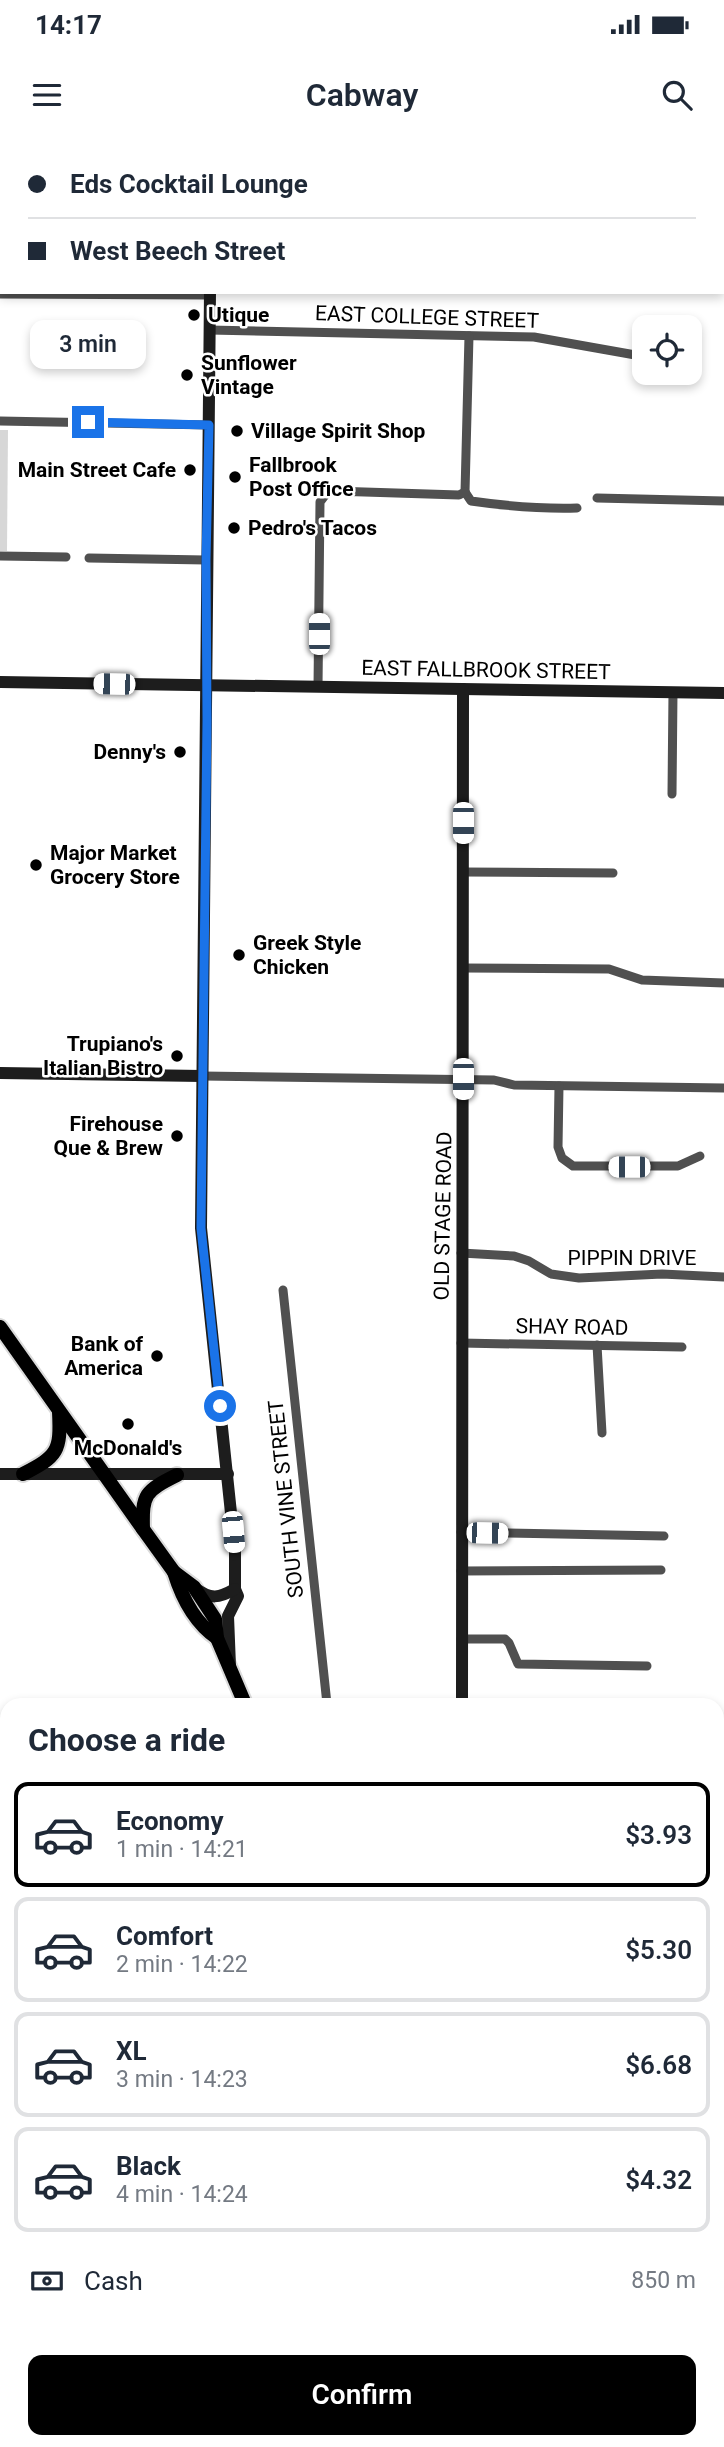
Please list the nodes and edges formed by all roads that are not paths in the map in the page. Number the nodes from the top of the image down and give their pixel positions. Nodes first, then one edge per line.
1 (209, 294) edge
2 (209, 330) junction
3 (469, 336) junction
4 (632, 354) edge
5 (0, 421) edge
6 (209, 425) junction
7 (465, 492) junction
8 (597, 498) dead end
9 (724, 501) edge
10 (577, 508) dead end
11 (0, 556) edge
12 (66, 557) dead end
13 (89, 558) dead end
14 (206, 560) junction
15 (0, 682) edge
16 (206, 686) junction
17 (318, 687) junction
18 (463, 690) junction
19 (673, 692) junction
20 (724, 693) edge
21 (672, 794) dead end
22 (463, 872) junction
23 (613, 873) dead end
24 (463, 968) junction
25 (724, 983) edge
26 (0, 1073) edge
27 (202, 1076) junction
28 (463, 1079) junction
29 (559, 1086) junction
30 (724, 1088) edge
31 (699, 1156) dead end
32 (461, 1253) junction
33 (724, 1277) edge
34 (283, 1290) dead end
35 (0, 1327) edge
36 (461, 1343) junction
37 (597, 1345) junction
38 (682, 1347) dead end
39 (59, 1410) junction
40 (602, 1433) dead end
41 (0, 1474) edge
42 (23, 1474) junction
43 (228, 1474) junction
44 (105, 1475) junction
45 (177, 1475) junction
46 (143, 1530) junction
47 (461, 1532) junction
48 (664, 1536) dead end
49 (661, 1570) dead end
50 (461, 1571) junction
51 (174, 1572) junction
52 (194, 1587) junction
53 (235, 1589) junction
54 (217, 1637) junction
55 (461, 1639) junction
56 (230, 1666) junction
57 (647, 1666) dead end
58 (243, 1698) edge
59 (326, 1698) edge
60 (461, 1698) edge

1 - 2 main road
2 - 3 street, EAST COLLEGE STREET
2 - 6 main road
3 - 4 street, EAST COLLEGE STREET
3 - 7 street
5 - 6 street
6 - 14 main road
7 - 10 street
7 - 17 street
8 - 9 street
11 - 12 street
13 - 14 street
14 - 16 main road
15 - 16 main road, EAST FALLBROOK STREET
16 - 17 main road, EAST FALLBROOK STREET
16 - 27 main road
17 - 18 main road, EAST FALLBROOK STREET
18 - 19 main road, EAST FALLBROOK STREET
18 - 22 main road, OLD STAGE ROAD
19 - 20 main road, EAST FALLBROOK STREET
19 - 21 street
22 - 23 street
22 - 24 main road, OLD STAGE ROAD
24 - 25 street
24 - 28 main road, OLD STAGE ROAD
26 - 27 main road
27 - 28 street
27 - 43 main road
28 - 29 street
28 - 32 main road, OLD STAGE ROAD
29 - 30 street
29 - 31 street
32 - 33 street, PIPPIN DRIVE
32 - 36 main road, OLD STAGE ROAD
34 - 59 street, SOUTH VINE STREET
35 - 39 main road
36 - 37 street, SHAY ROAD
36 - 47 main road, OLD STAGE ROAD
37 - 38 street, SHAY ROAD
37 - 40 street
39 - 42 main road
39 - 44 main road
41 - 42 main road
42 - 44 main road
43 - 45 main road
43 - 53 main road
44 - 45 main road
44 - 46 main road
45 - 46 main road
46 - 51 main road
47 - 48 street
47 - 50 main road, OLD STAGE ROAD
49 - 50 street
50 - 55 main road, OLD STAGE ROAD
51 - 52 main road
51 - 54 main road
52 - 53 main road
52 - 54 main road
53 - 56 main road
54 - 56 main road
55 - 57 street
55 - 60 main road, OLD STAGE ROAD
56 - 58 main road

